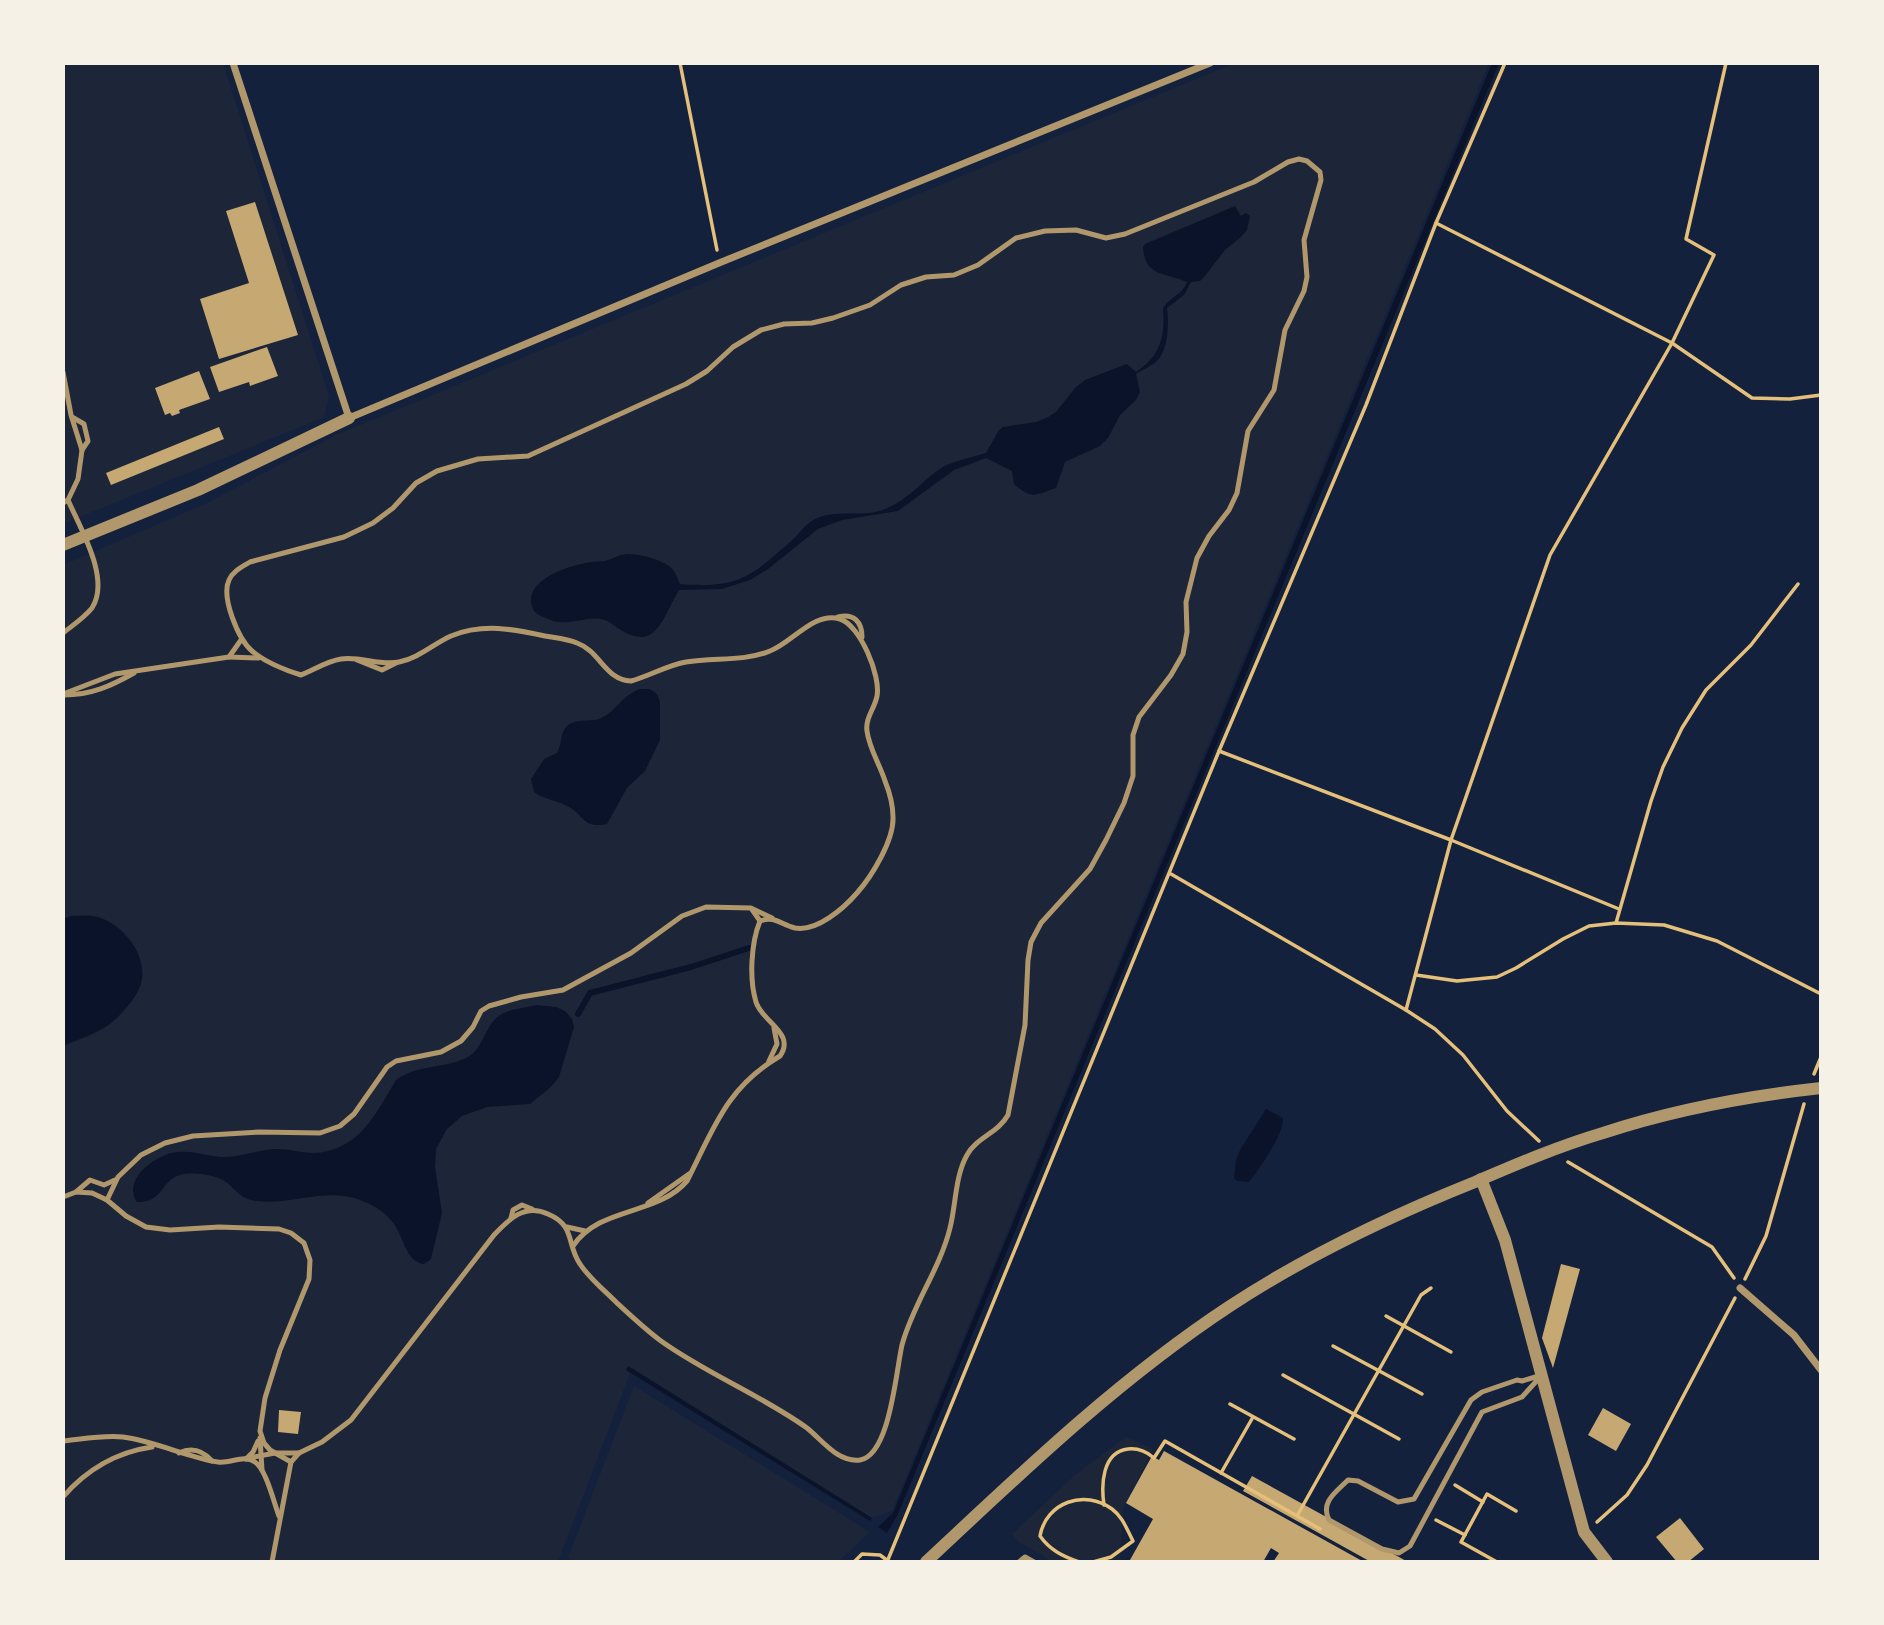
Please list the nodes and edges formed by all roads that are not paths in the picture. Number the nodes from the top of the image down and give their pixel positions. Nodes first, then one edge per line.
1 (233, 63) edge
2 (1210, 63) edge
3 (63, 372) edge
4 (72, 417) junction
5 (349, 418) junction
6 (82, 450) junction
7 (65, 501) edge
8 (83, 537) junction
9 (63, 545) edge
10 (63, 633) edge
11 (242, 640) junction
12 (229, 657) junction
13 (262, 658) junction
14 (139, 670) junction
15 (63, 695) edge
16 (751, 908) junction
17 (772, 918) junction
18 (760, 921) junction
19 (1821, 1088) edge
20 (1481, 1179) junction
21 (116, 1180) junction
22 (76, 1192) junction
23 (63, 1197) edge
24 (107, 1200) junction
25 (567, 1227) junction
26 (585, 1231) junction
27 (573, 1246) junction
28 (1740, 1288) road end
29 (1821, 1370) edge
30 (1542, 1375) junction
31 (260, 1432) junction
32 (125, 1437) junction
33 (63, 1441) edge
34 (157, 1446) junction
35 (127, 1452) junction
36 (275, 1453) junction
37 (299, 1453) junction
38 (260, 1456) junction
39 (246, 1459) junction
40 (291, 1462) junction
41 (263, 1471) junction
42 (63, 1497) edge
43 (280, 1519) junction
44 (272, 1562) edge
45 (926, 1562) edge
46 (1019, 1562) edge
47 (1032, 1562) edge
48 (1607, 1562) edge

1 - 5 street
2 - 5 street
3 - 4 lane
4 - 6 lane
4 - 6 lane
5 - 8 street
6 - 7 lane
7 - 8 lane
8 - 9 street
8 - 10 lane
11 - 12 lane
11 - 13 lane
11 - 27 lane
12 - 13 lane
12 - 14 lane
13 - 17 lane
14 - 15 lane
14 - 15 lane
16 - 17 lane
16 - 18 lane
16 - 21 lane
17 - 18 lane
18 - 26 lane
19 - 20 street
20 - 30 street
20 - 45 street
21 - 22 lane
21 - 24 lane
22 - 23 lane
22 - 24 lane
24 - 31 lane
25 - 26 lane
25 - 27 lane
25 - 37 lane
26 - 27 lane
28 - 29 street
30 - 30 lane
30 - 48 street
31 - 36 lane
31 - 38 lane
31 - 39 lane
32 - 33 lane
32 - 34 lane
32 - 35 lane
34 - 35 lane
34 - 39 lane
35 - 42 lane
36 - 37 lane
36 - 38 lane
36 - 40 lane
36 - 41 lane
37 - 40 lane
38 - 39 lane
38 - 41 lane
39 - 41 lane
40 - 43 lane
41 - 43 lane
43 - 44 lane
46 - 47 lane

